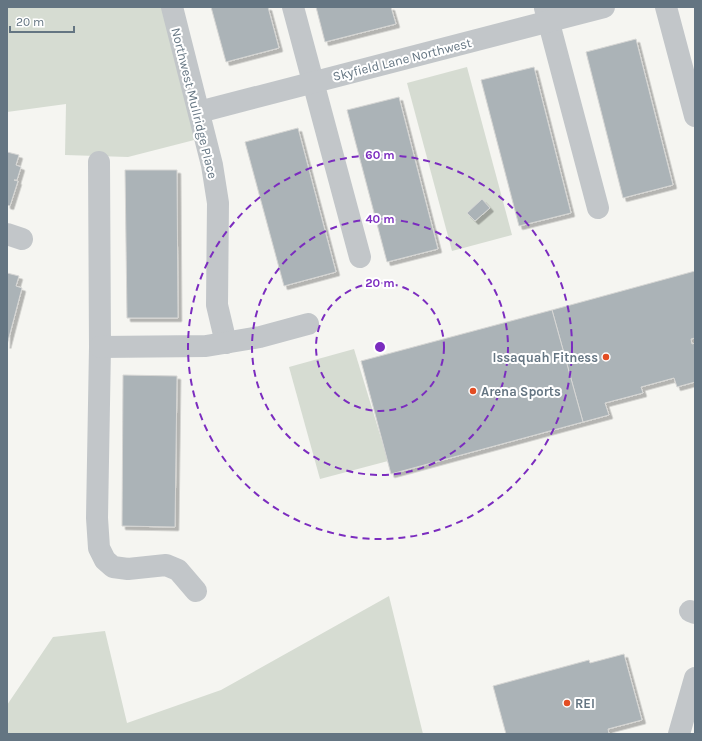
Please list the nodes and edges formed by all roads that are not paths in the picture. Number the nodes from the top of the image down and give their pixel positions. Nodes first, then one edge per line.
1 (172, 7) edge
2 (293, 7) edge
3 (604, 7) edge
4 (666, 7) edge
5 (547, 14) edge
6 (314, 82) junction
7 (200, 112) junction
8 (695, 116) edge
9 (99, 162) dead end
10 (598, 208) dead end
11 (360, 256) dead end
12 (308, 324) dead end
13 (226, 343) junction
14 (100, 347) junction
15 (196, 591) dead end
16 (695, 678) edge
17 (679, 734) edge

1 - 7 street, Northwest Mullridge Place
2 - 6 street
3 - 5 street, Skyfield Lane Northwest
4 - 8 street
5 - 6 street, Skyfield Lane Northwest
5 - 10 street
6 - 7 street, Skyfield Lane Northwest
6 - 11 street
7 - 13 street, Northwest Mullridge Place
9 - 14 street
12 - 13 street
13 - 14 street
14 - 15 street
16 - 17 street

